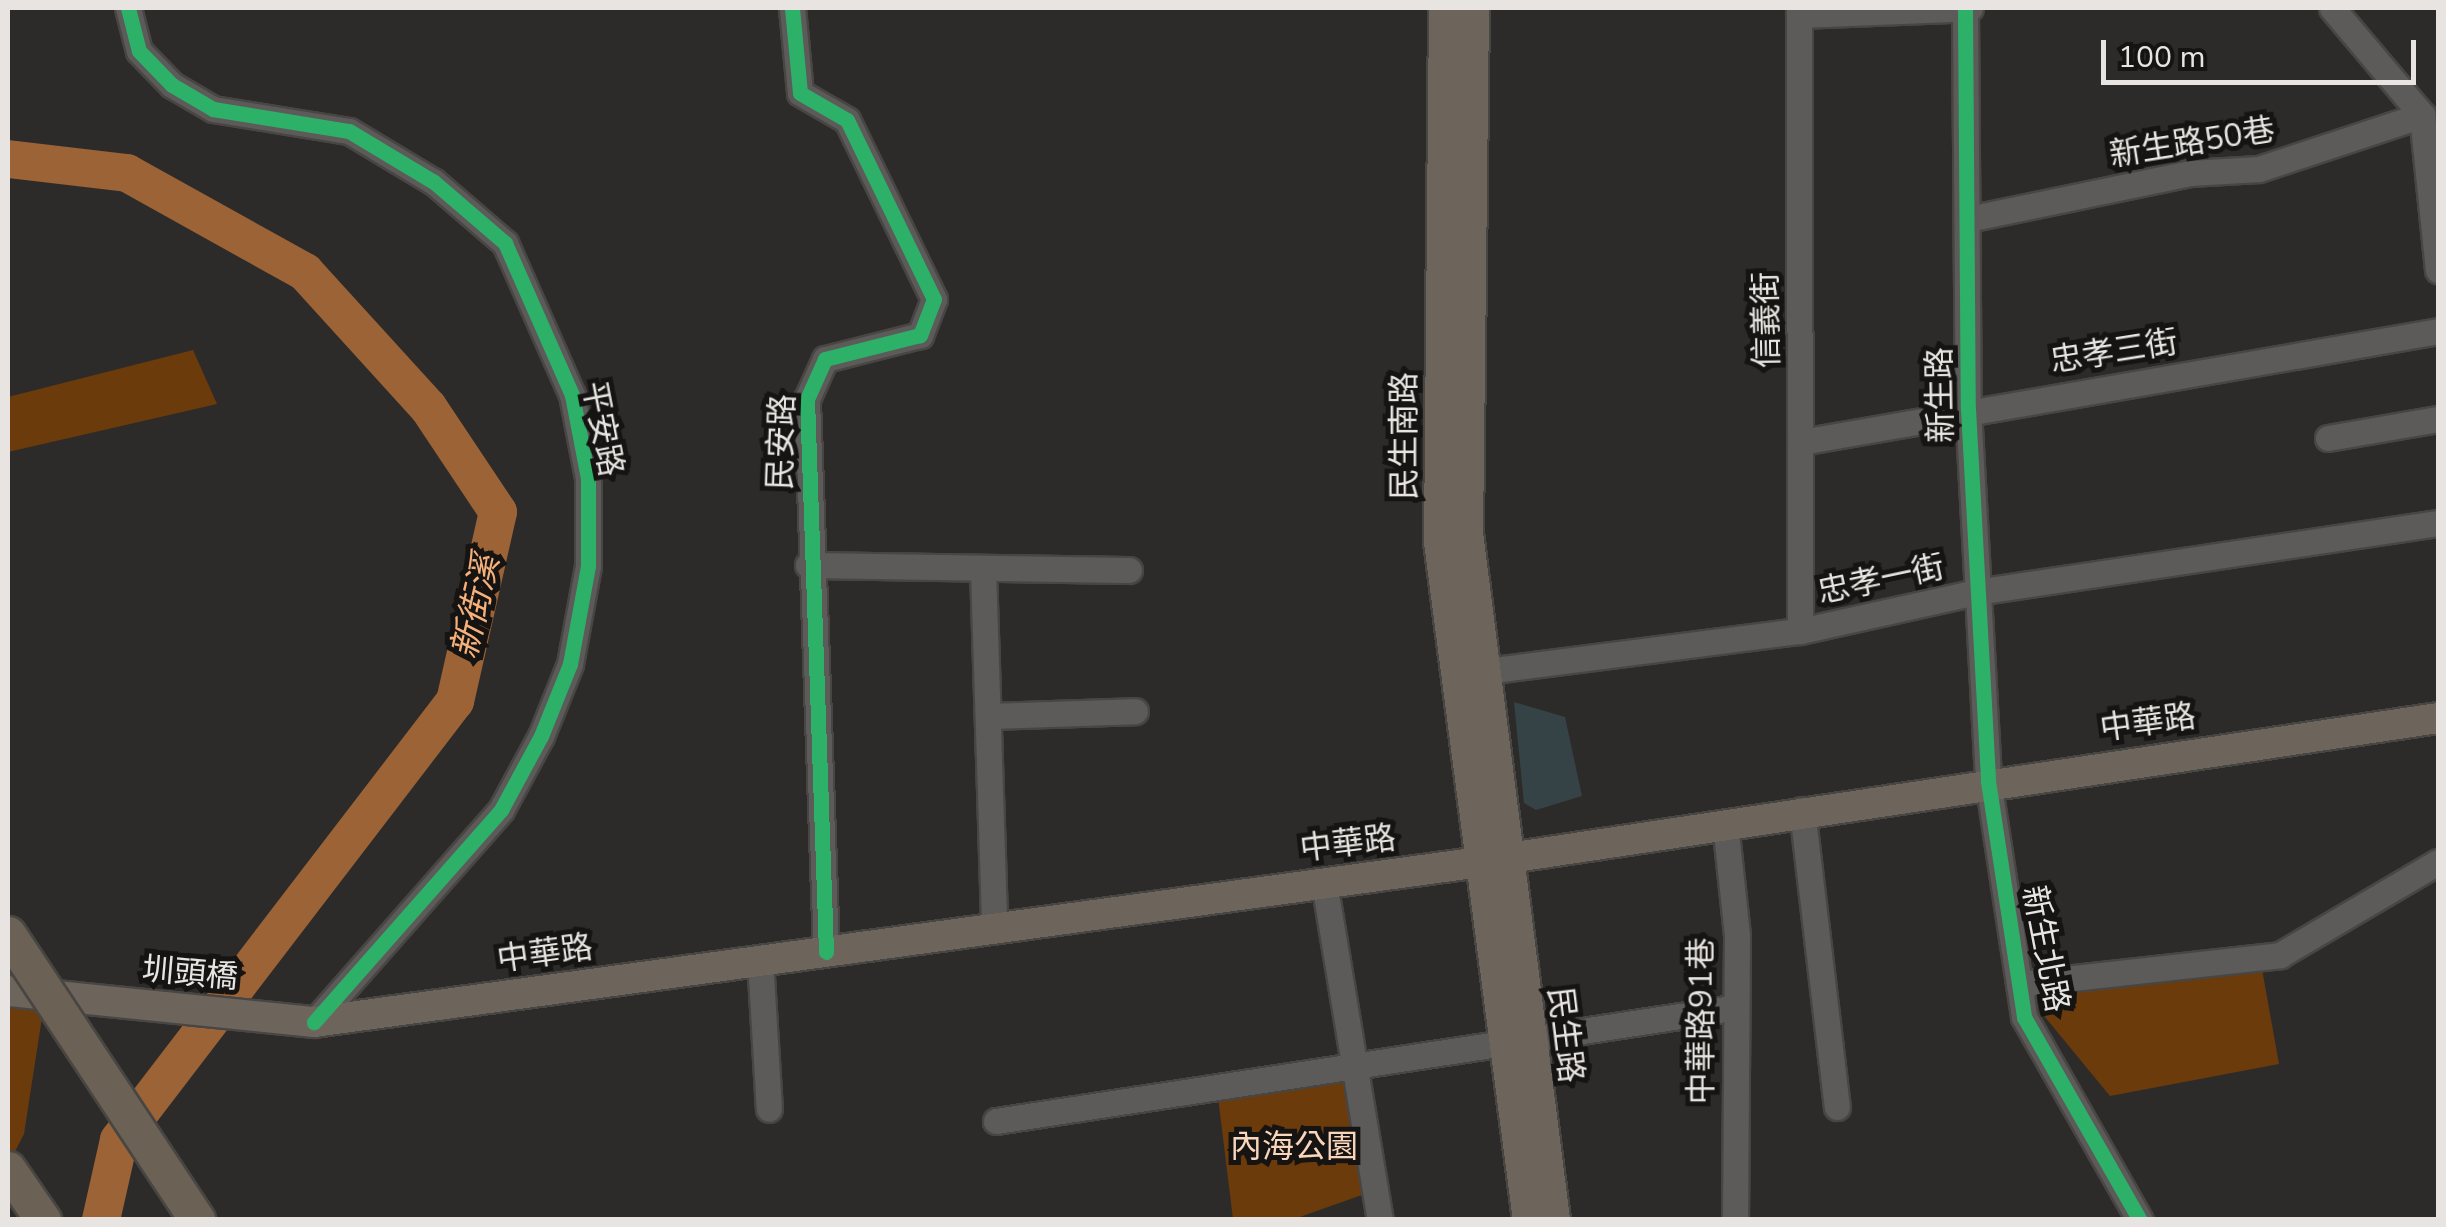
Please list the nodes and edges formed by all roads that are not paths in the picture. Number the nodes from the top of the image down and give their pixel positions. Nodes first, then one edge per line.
1 (128, 8) edge
2 (792, 8) edge
3 (1444, 8) edge
4 (1474, 8) edge
5 (1967, 8) edge
6 (2332, 8) edge
7 (1799, 11) edge
8 (2422, 115) junction
9 (1968, 218) junction
10 (2438, 270) edge
11 (2438, 332) edge
12 (1968, 409) junction
13 (2438, 419) edge
14 (2328, 438) dead end
15 (1801, 442) junction
16 (2438, 523) edge
17 (808, 565) junction
18 (984, 569) junction
19 (1129, 570) dead end
20 (1976, 592) junction
21 (1800, 631) junction
22 (1470, 673) junction
23 (1135, 712) dead end
24 (988, 716) junction
25 (2438, 718) edge
26 (1988, 782) junction
27 (1802, 810) junction
28 (1725, 822) junction
29 (1509, 858) junction
30 (1478, 862) junction
31 (2438, 862) edge
32 (1324, 882) junction
33 (994, 925) junction
34 (8, 934) edge
35 (826, 952) junction
36 (760, 958) junction
37 (2019, 984) junction
38 (8, 991) edge
39 (1732, 1008) junction
40 (265, 1016) joint
41 (314, 1022) junction
42 (1517, 1045) junction
43 (1357, 1070) junction
44 (1837, 1107) dead end
45 (770, 1109) dead end
46 (996, 1120) dead end
47 (8, 1168) edge
48 (43, 1220) edge
49 (197, 1220) edge
50 (1380, 1220) edge
51 (1528, 1220) edge
52 (1555, 1220) edge
53 (1735, 1220) edge
54 (2140, 1220) edge

1 - 41 street, 平安路
2 - 17 street, 民安路
3 - 22 main road, 民生南路
4 - 22 main road, 民生南路
5 - 7 street
5 - 9 street, 新生路
6 - 8 street
7 - 15 street, 信義街
8 - 9 street, 新生路50巷
8 - 10 street
9 - 12 street, 新生路
11 - 12 street, 忠孝三街
12 - 15 street, 忠孝三街
12 - 20 street, 新生路
13 - 14 street
15 - 21 street, 信義街
16 - 20 street, 忠孝一街
17 - 18 street
17 - 35 street, 民安路
18 - 19 street
18 - 24 street
20 - 21 street, 忠孝一街
20 - 26 street, 新生路
21 - 22 street, 忠孝一街
22 - 29 main road, 民生南路
22 - 30 main road, 民生南路
23 - 24 street
24 - 33 street
25 - 26 main road, 中華路
26 - 27 main road, 中華路
26 - 37 street, 新生北路
27 - 28 main road, 中華路
27 - 44 street
28 - 29 main road, 中華路
28 - 39 street, 中華路91巷
29 - 30 main road, 中華路
29 - 42 main road, 民生路
30 - 32 main road, 中華路
30 - 42 main road, 民生路
31 - 37 street
32 - 33 main road, 中華路
32 - 43 street
33 - 35 main road, 中華路
34 - 49 highway, bridge
35 - 36 main road, 中華路
36 - 41 main road, 中華路
36 - 45 street
37 - 54 street, 新生北路
38 - 40 main road, 圳頭橋
39 - 42 street
39 - 53 street, 中華路91巷
40 - 41 main road, 中華路
42 - 43 street
42 - 51 main road, 民生路
42 - 52 main road, 民生路
43 - 46 street
43 - 50 street
47 - 48 highway

